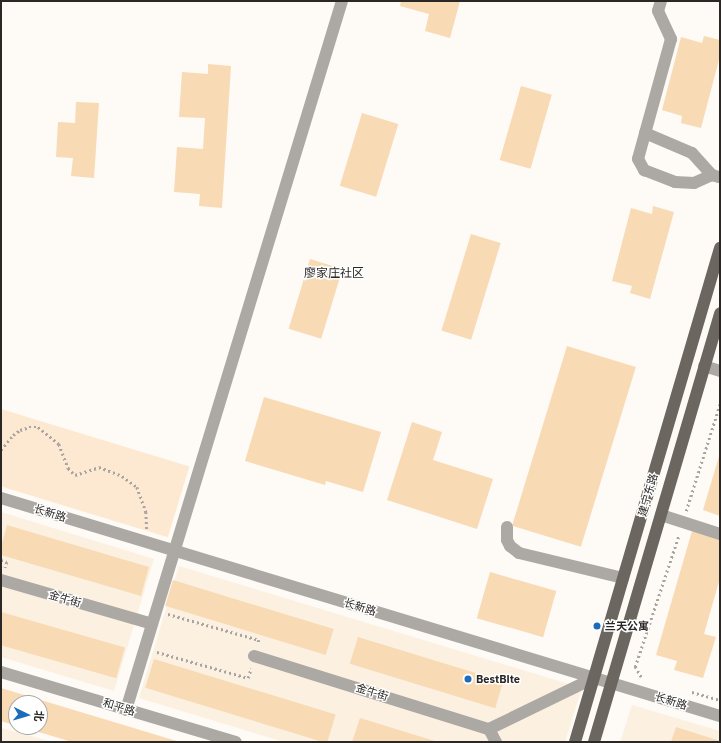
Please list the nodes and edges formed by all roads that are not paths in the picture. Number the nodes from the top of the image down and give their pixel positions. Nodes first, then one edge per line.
1 (342, 1) edge
2 (661, 1) edge
3 (645, 133) junction
4 (716, 177) edge
5 (720, 248) edge
6 (720, 313) edge
7 (704, 366) junction
8 (720, 371) edge
9 (1, 498) edge
10 (661, 515) junction
11 (507, 527) dead end
12 (720, 534) edge
13 (174, 551) junction
14 (623, 578) junction
15 (2, 580) edge
16 (152, 624) junction
17 (254, 656) road end
18 (1, 672) edge
19 (594, 678) junction
20 (611, 683) junction
21 (126, 710) junction
22 (720, 716) edge
23 (489, 729) junction
24 (236, 742) edge
25 (496, 742) edge
26 (575, 742) edge
27 (594, 742) edge

1 - 13 street
2 - 3 street
3 - 4 street
3 - 4 street
5 - 14 main road, 建宁东路
6 - 7 main road, 建宁东路
7 - 8 street
7 - 10 main road, 建宁东路
9 - 13 street, 长新路
10 - 12 street
10 - 20 main road, 建宁东路
11 - 14 street
13 - 16 street
13 - 19 street, 长新路
14 - 19 main road, 建宁东路
15 - 16 street, 金牛街
16 - 21 street
17 - 23 street, 金牛街
18 - 21 street, 和平路
19 - 20 street, 长新路
19 - 23 street
19 - 26 main road, 建宁东路
20 - 22 street, 长新路
20 - 27 main road, 建宁东路
21 - 24 street, 和平路
23 - 25 street

